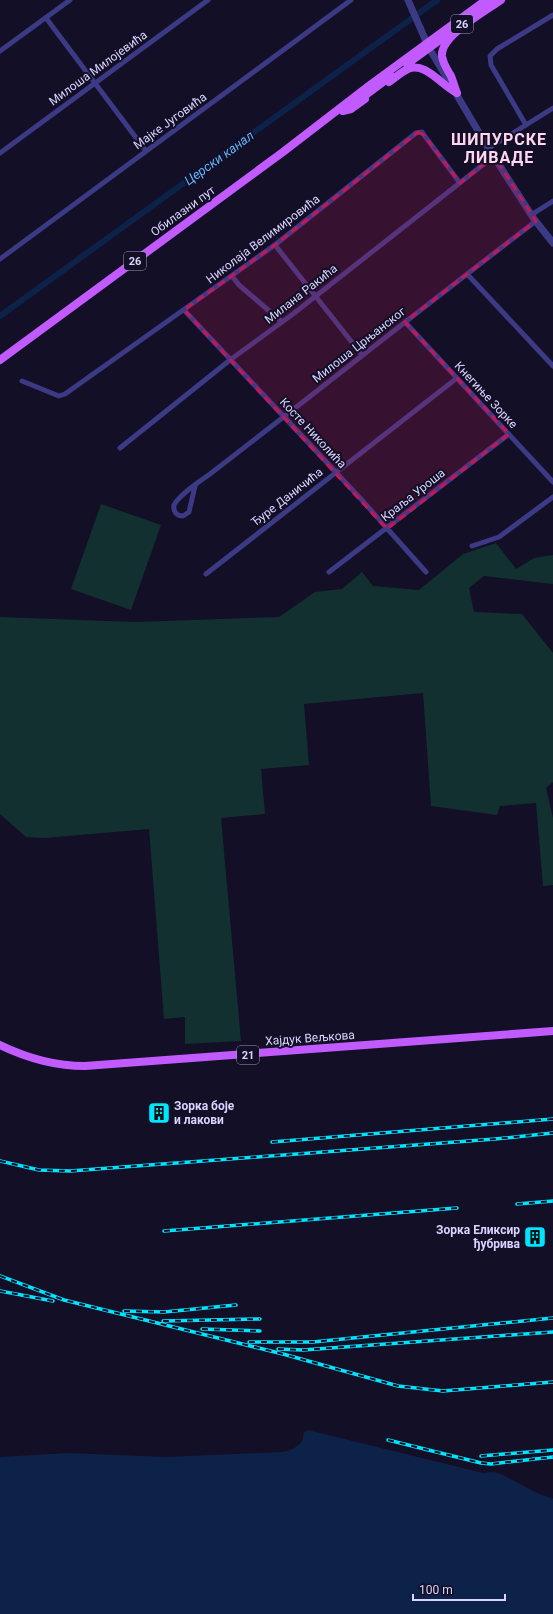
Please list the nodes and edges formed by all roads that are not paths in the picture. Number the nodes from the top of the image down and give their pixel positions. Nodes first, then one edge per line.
1 (70, 0) edge
2 (208, 0) edge
3 (351, 0) edge
4 (408, 0) edge
5 (486, 0) edge
6 (495, 0) edge
7 (501, 0) edge
8 (553, 15) edge
9 (46, 18) junction
10 (428, 45) junction
11 (0, 51) edge
12 (95, 82) junction
13 (457, 93) junction
14 (553, 108) edge
15 (343, 111) junction
16 (526, 124) junction
17 (489, 148) junction
18 (146, 151) junction
19 (284, 152) junction
20 (0, 153) edge
21 (494, 156) junction
22 (460, 183) junction
23 (553, 201) edge
24 (532, 215) junction
25 (536, 222) junction
26 (553, 243) edge
27 (275, 245) junction
28 (0, 259) edge
29 (467, 274) junction
30 (232, 276) junction
31 (315, 296) junction
32 (184, 310) junction
33 (282, 322) junction
34 (405, 322) junction
35 (362, 356) junction
36 (0, 360) edge
37 (230, 360) junction
38 (553, 366) edge
39 (457, 378) junction
40 (22, 381) dead end
41 (284, 417) junction
42 (509, 434) junction
43 (120, 448) dead end
44 (335, 472) junction
45 (553, 482) edge
46 (195, 486) junction
47 (553, 497) edge
48 (387, 529) junction
49 (472, 546) dead end
50 (330, 572) dead end
51 (426, 572) dead end
52 (206, 574) dead end
53 (553, 1031) edge
54 (0, 1045) edge

1 - 9 street
2 - 12 street, Милоша Милојевића
3 - 18 street, Мајке Југовића
4 - 10 street
5 - 10 main road, Обилазни пут / 26
6 - 10 main road, Обилазни пут / 26
7 - 13 main road
8 - 16 street
9 - 11 street
9 - 12 street
10 - 13 street
10 - 15 main road, Обилазни пут / 26
10 - 19 main road, Обилазни пут / 26
12 - 18 street
12 - 20 street, Милоша Милојевића
13 - 15 main road
13 - 17 street
14 - 16 street
15 - 19 main road, Обилазни пут / 26
16 - 17 street
17 - 21 street
18 - 28 street, Мајке Југовића
19 - 36 main road, Обилазни пут / 26
21 - 22 street, Милана Ракића
21 - 24 street
22 - 27 street, Николаја Велимировића
22 - 31 street, Милана Ракића
23 - 24 street
24 - 25 street
25 - 26 street
25 - 29 street, Милоша Црњанског
27 - 30 street, Николаја Велимировића
27 - 31 street
29 - 34 street, Милоша Црњанског
29 - 38 street
30 - 32 street, Николаја Велимировића
30 - 33 street
31 - 33 street, Милана Ракића
31 - 35 street
32 - 37 street, Косте Николића
32 - 40 street, Николаја Велимировића
33 - 37 street, Милана Ракића
34 - 35 street, Милоша Црњанског
34 - 39 street, Кнегиње Зорке
35 - 41 street, Милоша Црњанског
37 - 41 street, Косте Николића
37 - 43 street, Милана Ракића
39 - 42 street, Кнегиње Зорке
39 - 44 street, Ђуре Даничића
41 - 44 street, Косте Николића
41 - 46 street, Милоша Црњанског
42 - 45 street, Кнегиње Зорке
42 - 48 street, Краља Уроша
44 - 48 street, Косте Николића
44 - 52 street, Ђуре Даничића
46 - 46 street, Милоша Црњанског
47 - 49 street
48 - 50 street, Краља Уроша
48 - 51 street, Косте Николића
53 - 54 main road, Хајдук Вељкова / 21

